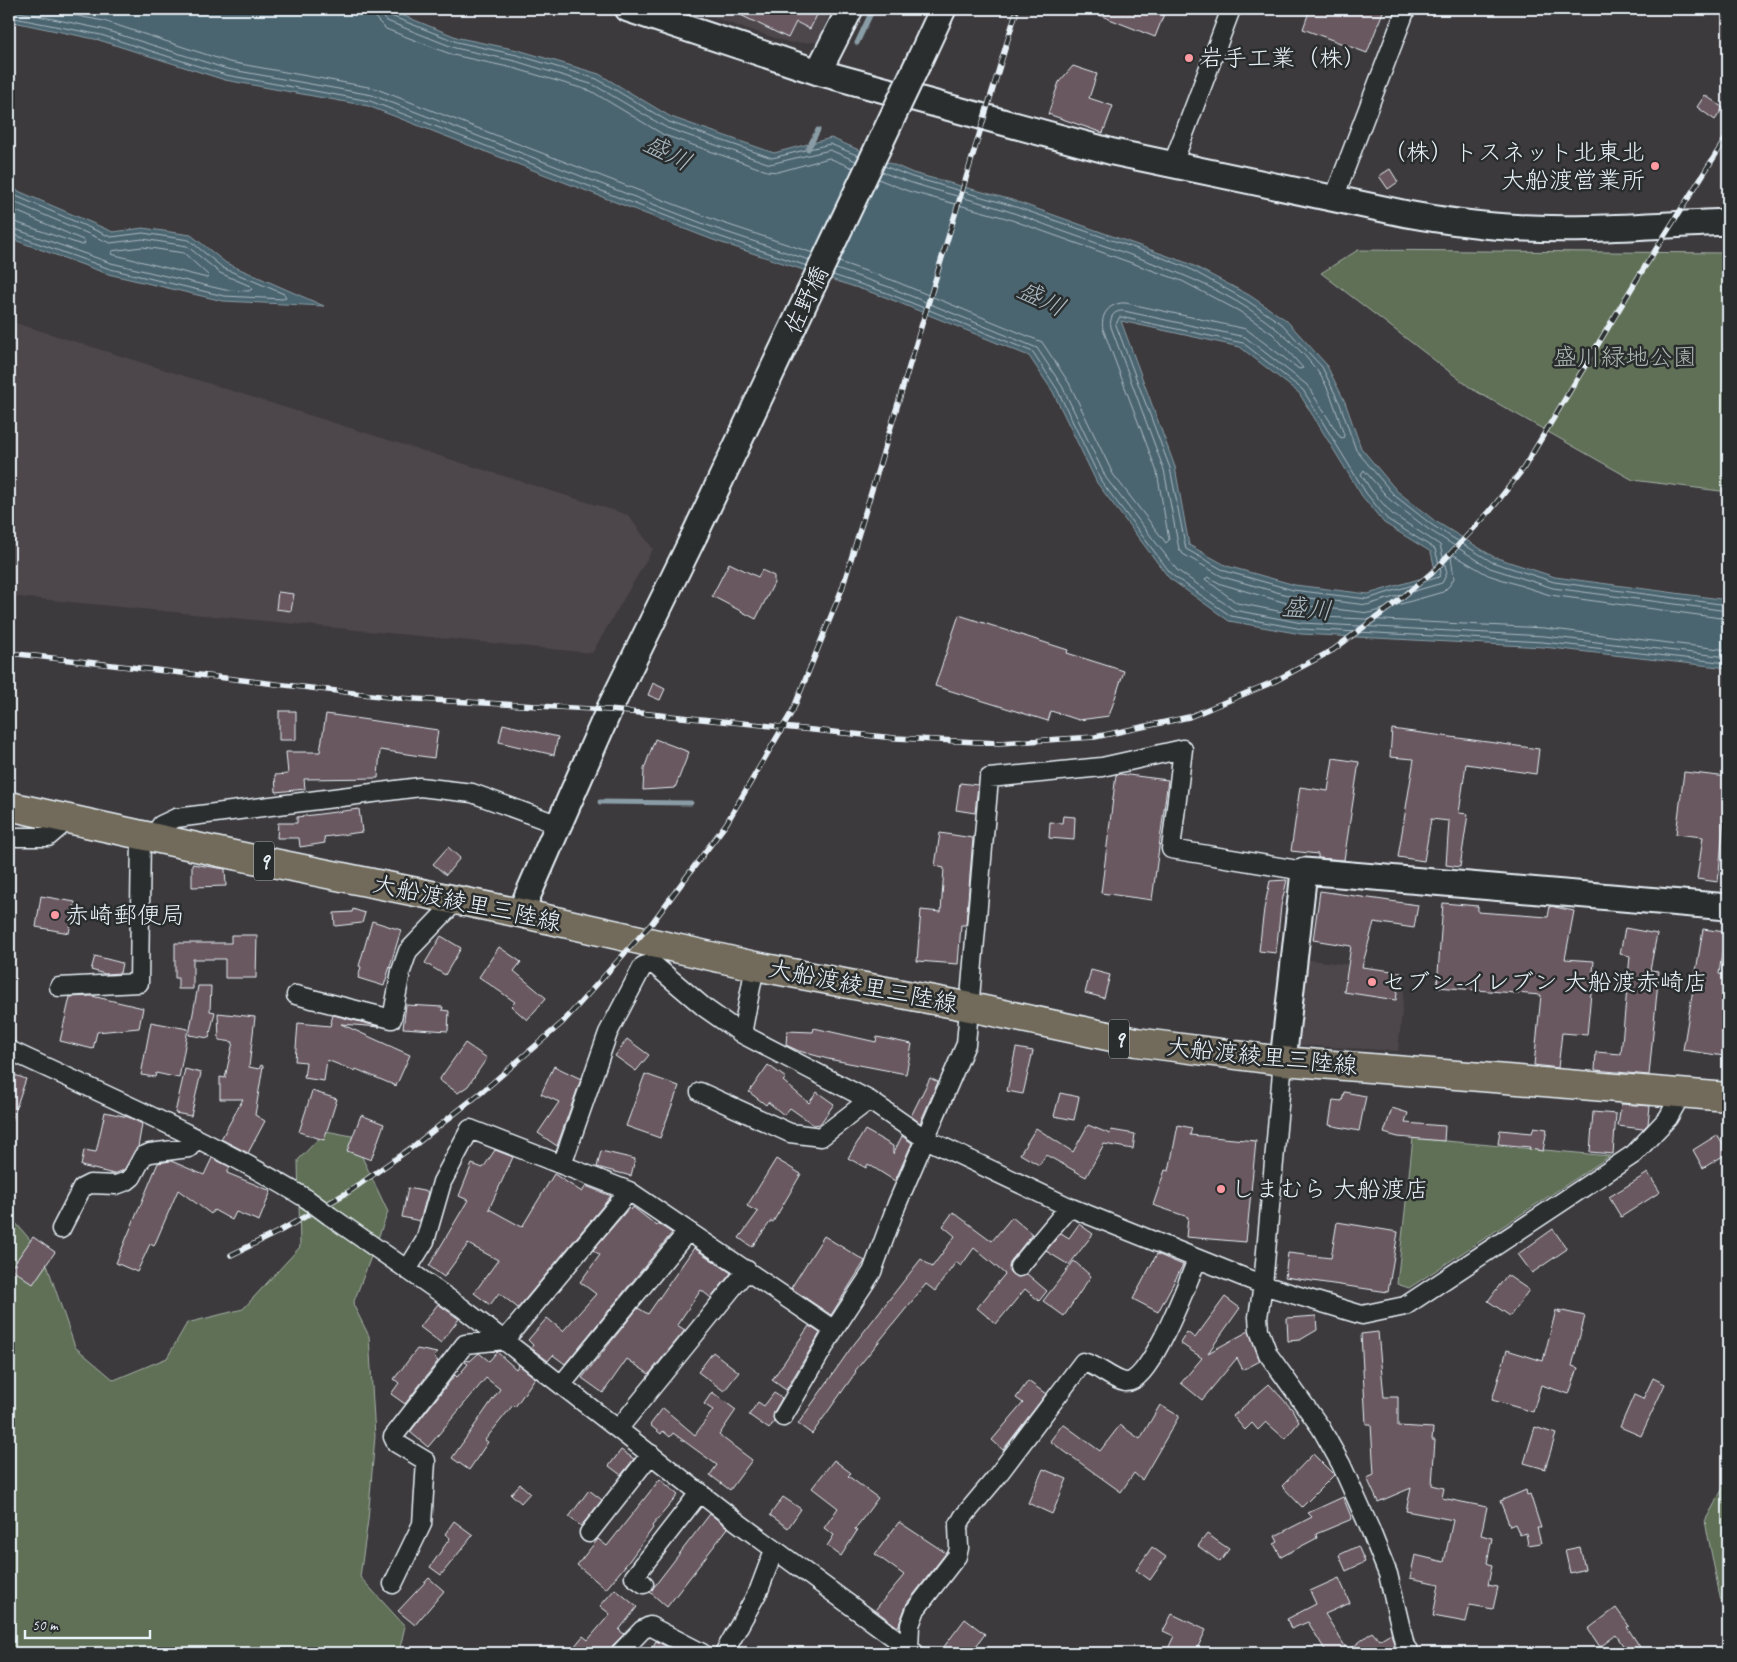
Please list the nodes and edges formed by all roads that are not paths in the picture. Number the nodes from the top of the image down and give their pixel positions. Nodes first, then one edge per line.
1 (628, 9) edge
2 (850, 9) edge
3 (943, 9) edge
4 (1231, 9) edge
5 (1406, 9) edge
6 (818, 72) junction
7 (1172, 166) junction
8 (1334, 198) junction
9 (1728, 222) edge
10 (9, 806) edge
11 (69, 819) junction
12 (559, 825) junction
13 (147, 836) junction
14 (9, 837) edge
15 (1304, 871) junction
16 (457, 900) junction
17 (1728, 907) edge
18 (520, 913) junction
19 (755, 966) junction
20 (60, 986) dead end
21 (296, 995) dead end
22 (970, 1007) junction
23 (742, 1034) junction
24 (9, 1050) edge
25 (1283, 1060) junction
26 (700, 1092) dead end
27 (1682, 1093) junction
28 (1728, 1097) edge
29 (869, 1100) junction
30 (924, 1138) junction
31 (196, 1139) junction
32 (562, 1165) junction
33 (629, 1191) junction
34 (1069, 1207) junction
35 (61, 1228) dead end
36 (688, 1231) junction
37 (1197, 1260) junction
38 (1019, 1267) dead end
39 (407, 1270) junction
40 (747, 1270) junction
41 (1263, 1285) junction
42 (834, 1330) junction
43 (505, 1340) junction
44 (562, 1384) junction
45 (783, 1417) dead end
46 (619, 1428) junction
47 (651, 1454) junction
48 (700, 1492) junction
49 (589, 1533) dead end
50 (774, 1550) junction
51 (393, 1584) dead end
52 (644, 1584) dead end
53 (912, 1651) edge
54 (620, 1653) edge
55 (702, 1653) edge
56 (724, 1653) edge
57 (1410, 1653) edge

1 - 6 street
2 - 6 street
3 - 12 street, 佐野橋, bridge
4 - 7 street
5 - 8 street
6 - 7 street
7 - 8 street
8 - 9 street
10 - 11 main road, 大船渡綾里三陸線 / 9
11 - 13 main road, 大船渡綾里三陸線 / 9
11 - 14 street
12 - 13 street
12 - 18 street, 佐野橋
13 - 16 main road, 大船渡綾里三陸線 / 9
13 - 20 street
15 - 17 street
15 - 22 street
15 - 25 street
16 - 18 main road, 大船渡綾里三陸線 / 9
16 - 21 street
18 - 19 main road, 大船渡綾里三陸線 / 9
19 - 22 main road, 大船渡綾里三陸線 / 9
19 - 23 street
22 - 25 main road, 大船渡綾里三陸線 / 9
22 - 30 street
23 - 29 street
23 - 32 street
24 - 31 street
25 - 27 main road, 大船渡綾里三陸線 / 9
25 - 41 street
26 - 29 street
27 - 28 main road, 大船渡綾里三陸線 / 9
27 - 41 street
29 - 30 street
30 - 34 street
30 - 42 street
31 - 35 street
31 - 39 street, bridge
32 - 33 street
32 - 39 street
33 - 36 street
33 - 43 street
34 - 37 street
34 - 38 street
36 - 40 street
36 - 44 street
37 - 41 street
37 - 53 street
39 - 43 street
40 - 42 street
40 - 46 street
41 - 57 street
42 - 45 street
43 - 44 street
43 - 51 street
44 - 46 street
46 - 47 street
47 - 48 street
47 - 49 street
48 - 50 street
48 - 52 street
50 - 53 street
50 - 56 street
54 - 55 street

